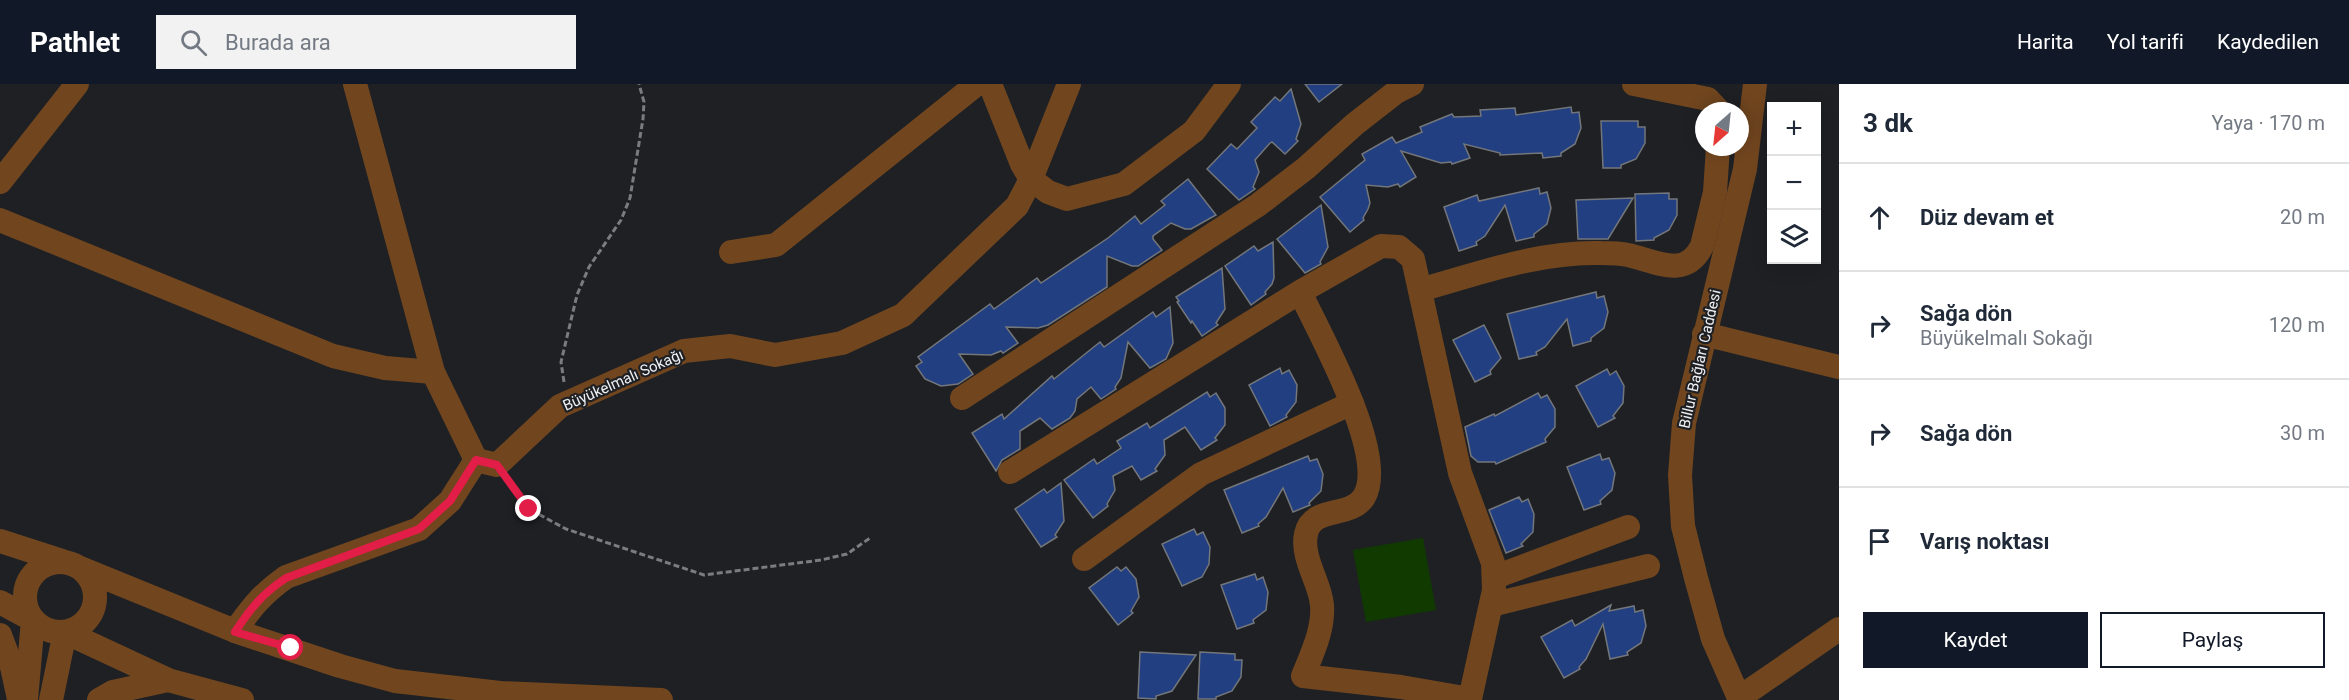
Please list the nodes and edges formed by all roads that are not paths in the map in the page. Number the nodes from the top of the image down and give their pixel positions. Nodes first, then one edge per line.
1 (77, 84) edge
2 (355, 84) edge
3 (977, 84) edge
4 (990, 84) edge
5 (1069, 84) edge
6 (1229, 84) edge
7 (1412, 84) edge
8 (1634, 84) edge
9 (1755, 84) edge
10 (1711, 102) edge
11 (1717, 156) edge
12 (1031, 179) junction
13 (0, 182) edge
14 (0, 220) edge
15 (730, 252) dead end
16 (1420, 290) junction
17 (1300, 291) junction
18 (1704, 334) junction
19 (1839, 367) edge
20 (433, 372) junction
21 (962, 398) dead end
22 (1352, 403) junction
23 (487, 463) junction
24 (1010, 472) dead end
25 (1628, 527) dead end
26 (0, 541) edge
27 (1084, 559) dead end
28 (72, 565) junction
29 (1648, 566) dead end
30 (1495, 577) junction
31 (0, 602) edge
32 (1491, 605) junction
33 (33, 620) junction
34 (1839, 629) edge
35 (65, 632) junction
36 (235, 632) junction
37 (0, 635) edge
38 (168, 680) junction
39 (1400, 693) edge
40 (1739, 699) edge
41 (19, 700) edge
42 (26, 700) edge
43 (51, 700) edge
44 (99, 700) edge
45 (243, 700) edge
46 (661, 700) edge

1 - 13 street
2 - 20 street
3 - 15 street
4 - 12 street
5 - 12 street, Büyükelmalı Sokağı
6 - 12 street
7 - 21 street
8 - 10 street
9 - 18 street, Billur Bağları Caddesi
11 - 16 street
12 - 23 street, Büyükelmalı Sokağı
14 - 20 street
16 - 17 street
16 - 30 street
17 - 22 street
17 - 24 street
18 - 19 street
18 - 40 street, Billur Bağları Caddesi
20 - 23 street
22 - 27 street
22 - 39 street
23 - 36 street, Büyükelmalı Sokağı
25 - 30 street
26 - 28 street
28 - 33 street
28 - 35 street
28 - 36 street
29 - 32 street
30 - 32 street
31 - 33 street
32 - 39 street
33 - 35 street
33 - 42 street
34 - 40 street
35 - 38 street
35 - 43 street
36 - 46 street
37 - 41 street
38 - 44 street
38 - 45 street

